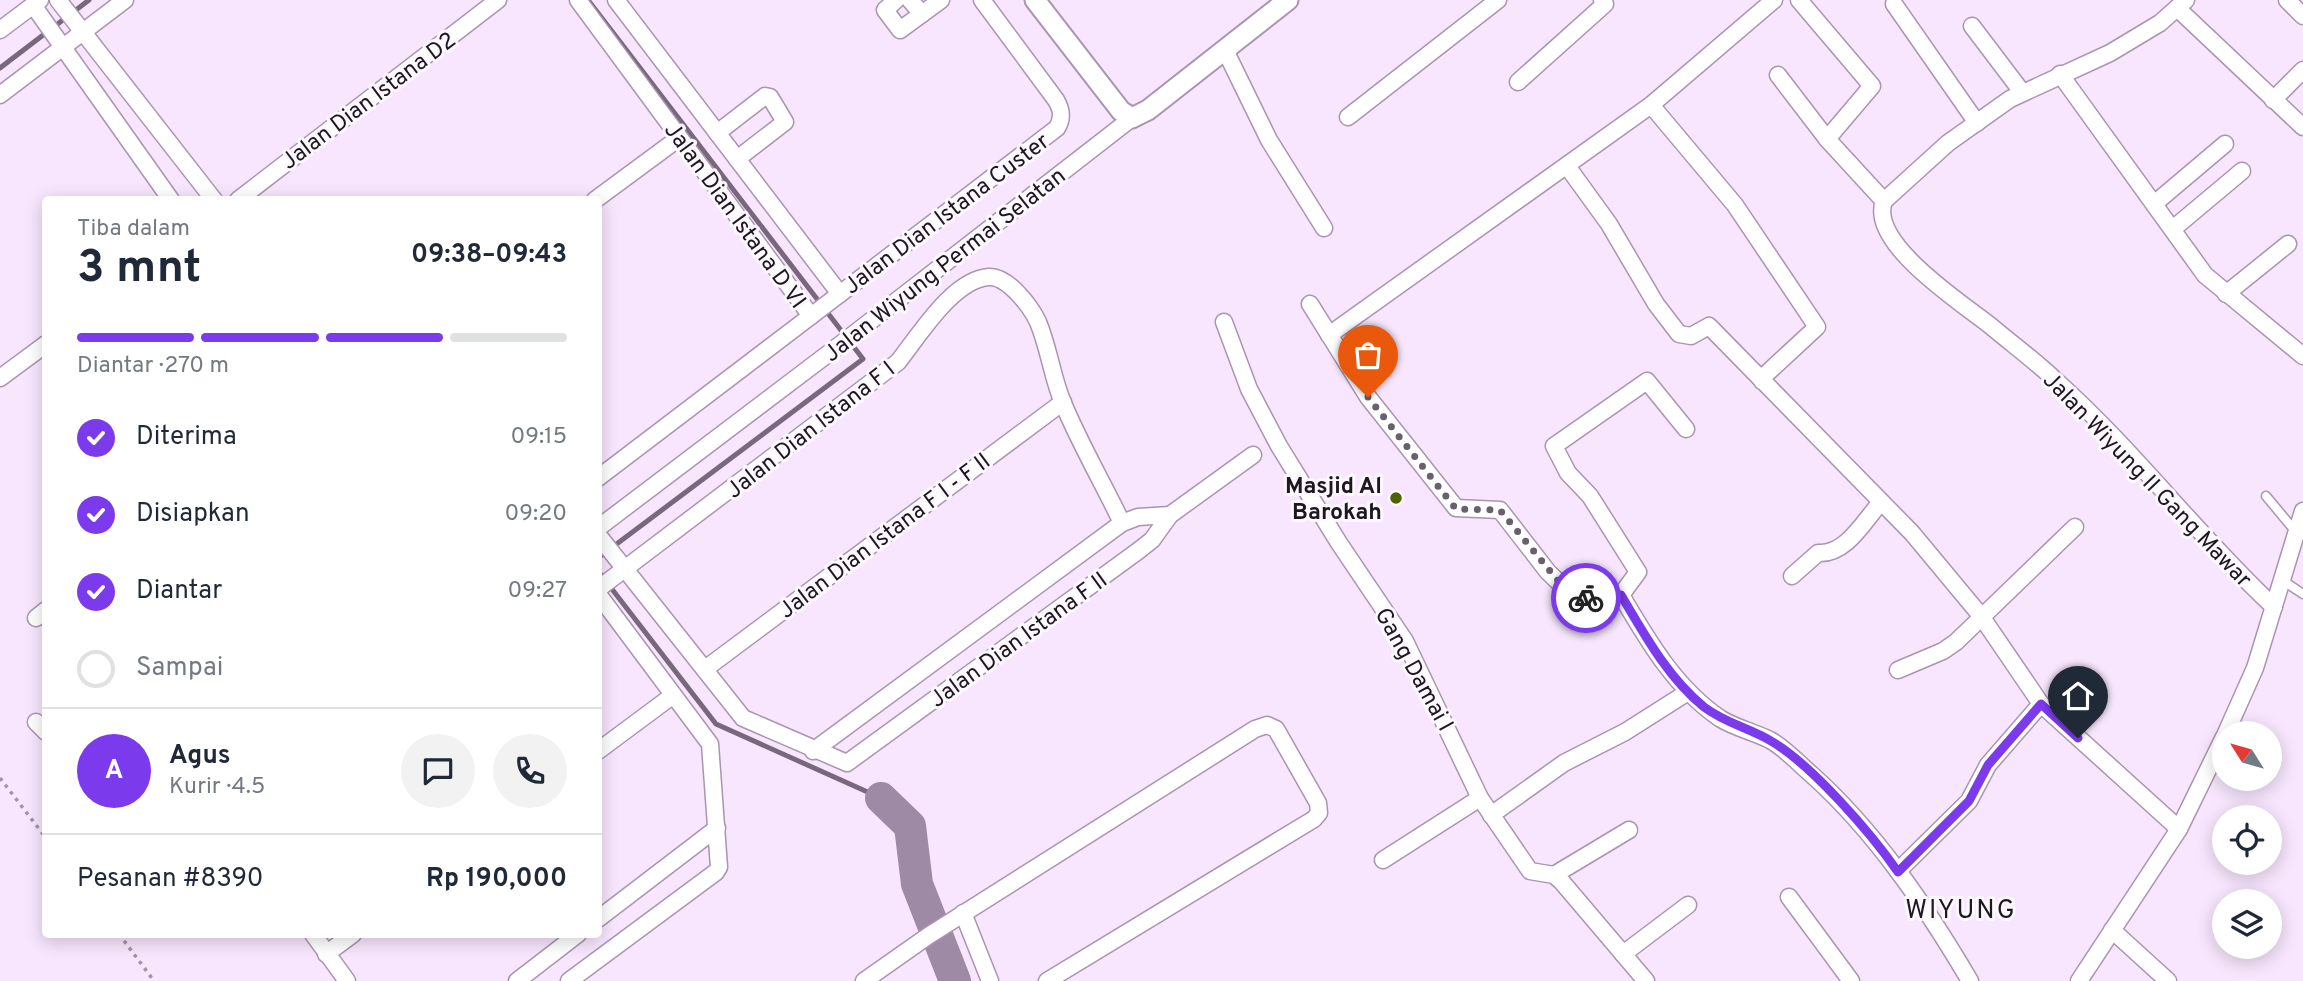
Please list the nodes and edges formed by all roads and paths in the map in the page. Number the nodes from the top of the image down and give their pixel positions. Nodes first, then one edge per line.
1 (58, 0) edge
2 (125, 0) edge
3 (498, 0) edge
4 (578, 0) edge
5 (896, 0) edge
6 (910, 0) edge
7 (941, 0) edge
8 (982, 0) edge
9 (1035, 0) edge
10 (1288, 0) edge
11 (1498, 0) edge
12 (1774, 0) edge
13 (1799, 0) edge
14 (616, 1) edge
15 (1606, 1) edge
16 (2289, 1) edge
17 (1894, 4) dead end
18 (2182, 4) edge
19 (38, 6) edge
20 (922, 14) junction
21 (2303, 16) edge
22 (594, 17) junction
23 (1972, 26) dead end
24 (81, 29) junction
25 (0, 30) edge
26 (60, 43) junction
27 (1225, 50) junction
28 (2303, 71) edge
29 (2060, 74) junction
30 (1779, 75) dead end
31 (1518, 82) dead end
32 (2022, 92) junction
33 (0, 95) edge
34 (2273, 100) junction
35 (1651, 105) junction
36 (1348, 117) dead end
37 (1132, 118) junction
38 (1977, 123) junction
39 (2303, 127) edge
40 (717, 132) junction
41 (679, 138) junction
42 (1827, 139) junction
43 (2225, 144) dead end
44 (737, 159) junction
45 (1567, 166) junction
46 (2242, 171) dead end
47 (169, 196) edge
48 (211, 196) edge
49 (243, 196) edge
50 (600, 196) edge
51 (1884, 201) junction
52 (2154, 204) junction
53 (1324, 228) dead end
54 (2174, 228) junction
55 (2288, 244) dead end
56 (2226, 295) junction
57 (837, 296) junction
58 (1310, 304) dead end
59 (815, 312) junction
60 (1224, 322) dead end
61 (1329, 335) junction
62 (42, 347) edge
63 (2303, 356) edge
64 (0, 379) edge
65 (1762, 381) junction
66 (1062, 402) junction
67 (1685, 429) dead end
68 (1253, 456) dead end
69 (602, 475) edge
70 (2266, 496) dead end
71 (1881, 502) junction
72 (2303, 511) edge
73 (1170, 514) junction
74 (1122, 523) junction
75 (2075, 527) dead end
76 (602, 532) edge
77 (2296, 533) junction
78 (602, 537) edge
79 (622, 569) junction
80 (1792, 576) dead end
81 (2282, 580) junction
82 (602, 588) edge
83 (2303, 594) edge
84 (602, 595) edge
85 (1621, 595) junction
86 (2274, 607) junction
87 (1981, 616) junction
88 (705, 669) junction
89 (1898, 670) dead end
90 (1688, 692) junction
91 (672, 696) junction
92 (2041, 704) junction
93 (2231, 721) edge
94 (602, 748) edge
95 (813, 751) junction
96 (2212, 762) edge
97 (0, 778) edge
98 (1480, 798) junction
99 (1491, 815) junction
100 (717, 828) junction
101 (2179, 829) junction
102 (1629, 830) dead end
103 (42, 833) edge
104 (1383, 860) dead end
105 (1898, 872) junction
106 (1554, 875) junction
107 (1789, 897) dead end
108 (1688, 905) dead end
109 (602, 916) edge
110 (956, 918) junction
111 (2112, 930) junction
112 (122, 938) edge
113 (316, 938) edge
114 (348, 938) edge
115 (573, 938) edge
116 (326, 954) junction
117 (1623, 954) junction
118 (154, 981) edge
119 (347, 981) edge
120 (517, 981) edge
121 (569, 981) edge
122 (864, 981) edge
123 (990, 981) edge
124 (1047, 981) edge
125 (1646, 981) edge
126 (1851, 981) edge
127 (1970, 981) edge
128 (2080, 981) edge
129 (2168, 981) edge

1 - 24 street
2 - 24 street
3 - 49 street, Jalan Dian Istana D2
4 - 22 street, Jalan Dian Istana D VI
5 - 20 street
6 - 20 street
7 - 20 street
8 - 57 street, Jalan Dian Istana Custer
9 - 37 street
10 - 27 street, Jalan Wiyung Permai Selatan
11 - 36 street
12 - 35 street
13 - 42 street
14 - 22 street
14 - 40 street
15 - 31 street
16 - 21 street
17 - 38 street
18 - 29 street
18 - 34 street
19 - 25 street
19 - 26 street
22 - 41 street, Jalan Dian Istana D VI
23 - 32 street
24 - 26 street
24 - 48 street
26 - 33 street
26 - 47 street
27 - 37 street, Jalan Wiyung Permai Selatan
27 - 53 street
28 - 34 street
29 - 32 street
29 - 52 street
30 - 42 street
32 - 38 street
34 - 39 street
35 - 45 street
35 - 65 street
37 - 76 street, Jalan Wiyung Permai Selatan
38 - 51 street
40 - 44 street
40 - 44 street
41 - 50 street
41 - 59 street, Jalan Dian Istana D VI
42 - 51 street
43 - 52 street
44 - 57 street
45 - 61 street
45 - 65 street
46 - 54 street
51 - 86 street, Jalan Wiyung II Gang Mawar
52 - 54 street
54 - 56 street
55 - 56 street
56 - 63 street
57 - 59 street, Jalan Dian Istana Custer
58 - 61 street
59 - 69 street, Jalan Dian Istana D VI
60 - 98 street, Gang Damai I
61 - 85 street
62 - 64 street
65 - 71 street
66 - 74 street
66 - 79 street, Jalan Dian Istana F I
66 - 88 street, Jalan Dian Istana F I - F II
67 - 85 street
68 - 73 street
70 - 77 lane
71 - 80 street
71 - 87 street
72 - 77 street
73 - 74 street, Jalan Dian Istana F II
73 - 95 street, Jalan Dian Istana F II
74 - 95 street, Jalan Dian Istana F II
75 - 87 street
77 - 81 street
78 - 79 street, Jalan Dian Istana F II
79 - 82 street, Jalan Dian Istana F I
79 - 88 street, Jalan Dian Istana F II
81 - 83 lane
81 - 86 street
84 - 91 street
85 - 90 street
86 - 93 street
87 - 89 street
87 - 92 street
88 - 95 street, Jalan Dian Istana F II
90 - 99 street
90 - 105 street
91 - 94 street
91 - 100 street
92 - 101 street
92 - 105 street
96 - 101 street
97 - 103 path
98 - 99 street, Gang Damai I
98 - 104 street
99 - 106 street, Gang Damai I
100 - 109 street
100 - 121 street
101 - 111 street
102 - 106 street
105 - 127 street
106 - 117 street, Gang Damai I
107 - 126 street
108 - 117 street
110 - 122 street
110 - 123 street
110 - 124 street
111 - 128 street
111 - 129 street
112 - 118 path
113 - 116 street
114 - 116 street
115 - 120 street
116 - 119 street
117 - 125 street, Gang Damai I

